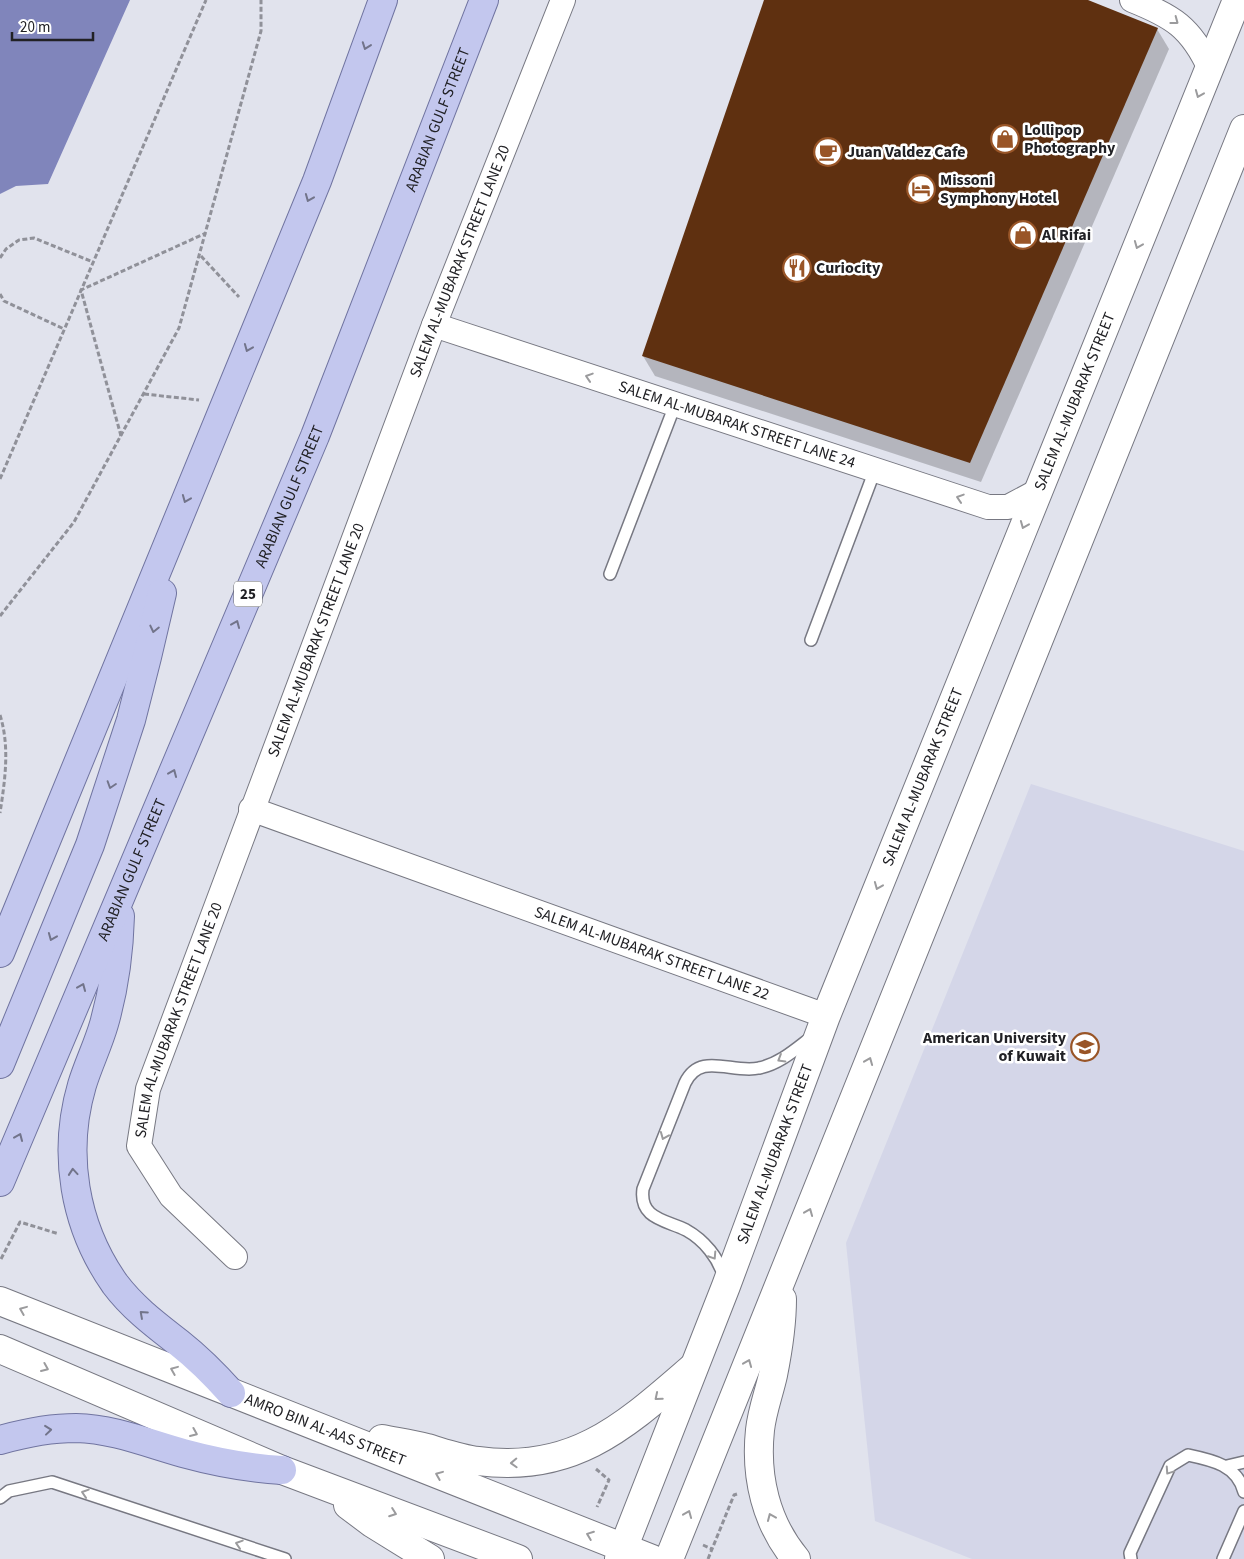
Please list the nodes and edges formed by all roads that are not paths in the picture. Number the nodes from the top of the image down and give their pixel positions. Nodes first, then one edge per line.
1 (383, 0) edge
2 (484, 0) edge
3 (563, 0) edge
4 (1132, 0) edge
5 (1237, 0) edge
6 (1210, 69) junction
7 (1244, 129) edge
8 (434, 325) junction
9 (675, 405) junction
10 (875, 470) junction
11 (1038, 491) junction
12 (174, 530) junction
13 (610, 574) dead end
14 (811, 640) dead end
15 (252, 809) junction
16 (121, 896) junction
17 (0, 953) edge
18 (823, 1024) junction
19 (0, 1064) edge
20 (0, 1182) edge
21 (235, 1256) dead end
22 (783, 1277) junction
23 (726, 1286) junction
24 (0, 1301) edge
25 (0, 1349) edge
26 (696, 1365) junction
27 (231, 1393) junction
28 (340, 1436) junction
29 (0, 1440) edge
30 (1244, 1462) edge
31 (1227, 1466) junction
32 (282, 1470) junction
33 (328, 1488) junction
34 (1244, 1492) edge
35 (4, 1494) edge
36 (1244, 1511) edge
37 (622, 1554) edge
38 (285, 1559) edge
39 (430, 1559) edge
40 (518, 1559) edge
41 (652, 1559) edge
42 (669, 1559) edge
43 (796, 1559) edge
44 (1131, 1559) edge
45 (1223, 1559) edge

1 -> 12 main road
16 -> 2 main road, ARABIAN GULF STREET / 25
3 - 8 street, SALEM AL-MUBARAK STREET LANE 20
4 -> 6 street
5 - 6 main road, SALEM AL-MUBARAK STREET
6 -> 11 main road, SALEM AL-MUBARAK STREET
22 -> 7 main road
9 -> 8 street, SALEM AL-MUBARAK STREET LANE 24
8 - 15 street, SALEM AL-MUBARAK STREET LANE 20
9 - 10 street, SALEM AL-MUBARAK STREET LANE 24
9 - 13 lane
11 -> 10 street, SALEM AL-MUBARAK STREET LANE 24
10 - 14 lane
11 -> 18 main road, SALEM AL-MUBARAK STREET
12 - 17 main road
12 -> 19 main road
15 - 18 street, SALEM AL-MUBARAK STREET LANE 22
15 - 21 street, SALEM AL-MUBARAK STREET LANE 20
20 -> 16 main road, ARABIAN GULF STREET / 25
27 -> 16 main road
18 - 23 main road, SALEM AL-MUBARAK STREET
18 -> 23 lane
42 -> 22 main road
43 -> 22 main road
23 - 26 main road, SALEM AL-MUBARAK STREET
27 -> 24 main road, AMRO BIN AL-AAS STREET
25 -> 32 main road
26 -> 28 main road
26 - 37 main road, SALEM AL-MUBARAK STREET
27 - 28 main road, AMRO BIN AL-AAS STREET
37 -> 28 main road, AMRO BIN AL-AAS STREET
29 -> 32 main road
30 - 31 lane
31 - 34 lane
31 -> 44 lane
32 - 33 main road
33 - 39 main road
33 -> 40 main road
38 -> 35 lane
36 - 45 lane
37 - 41 main road, AMRO BIN AL-AAS STREET

